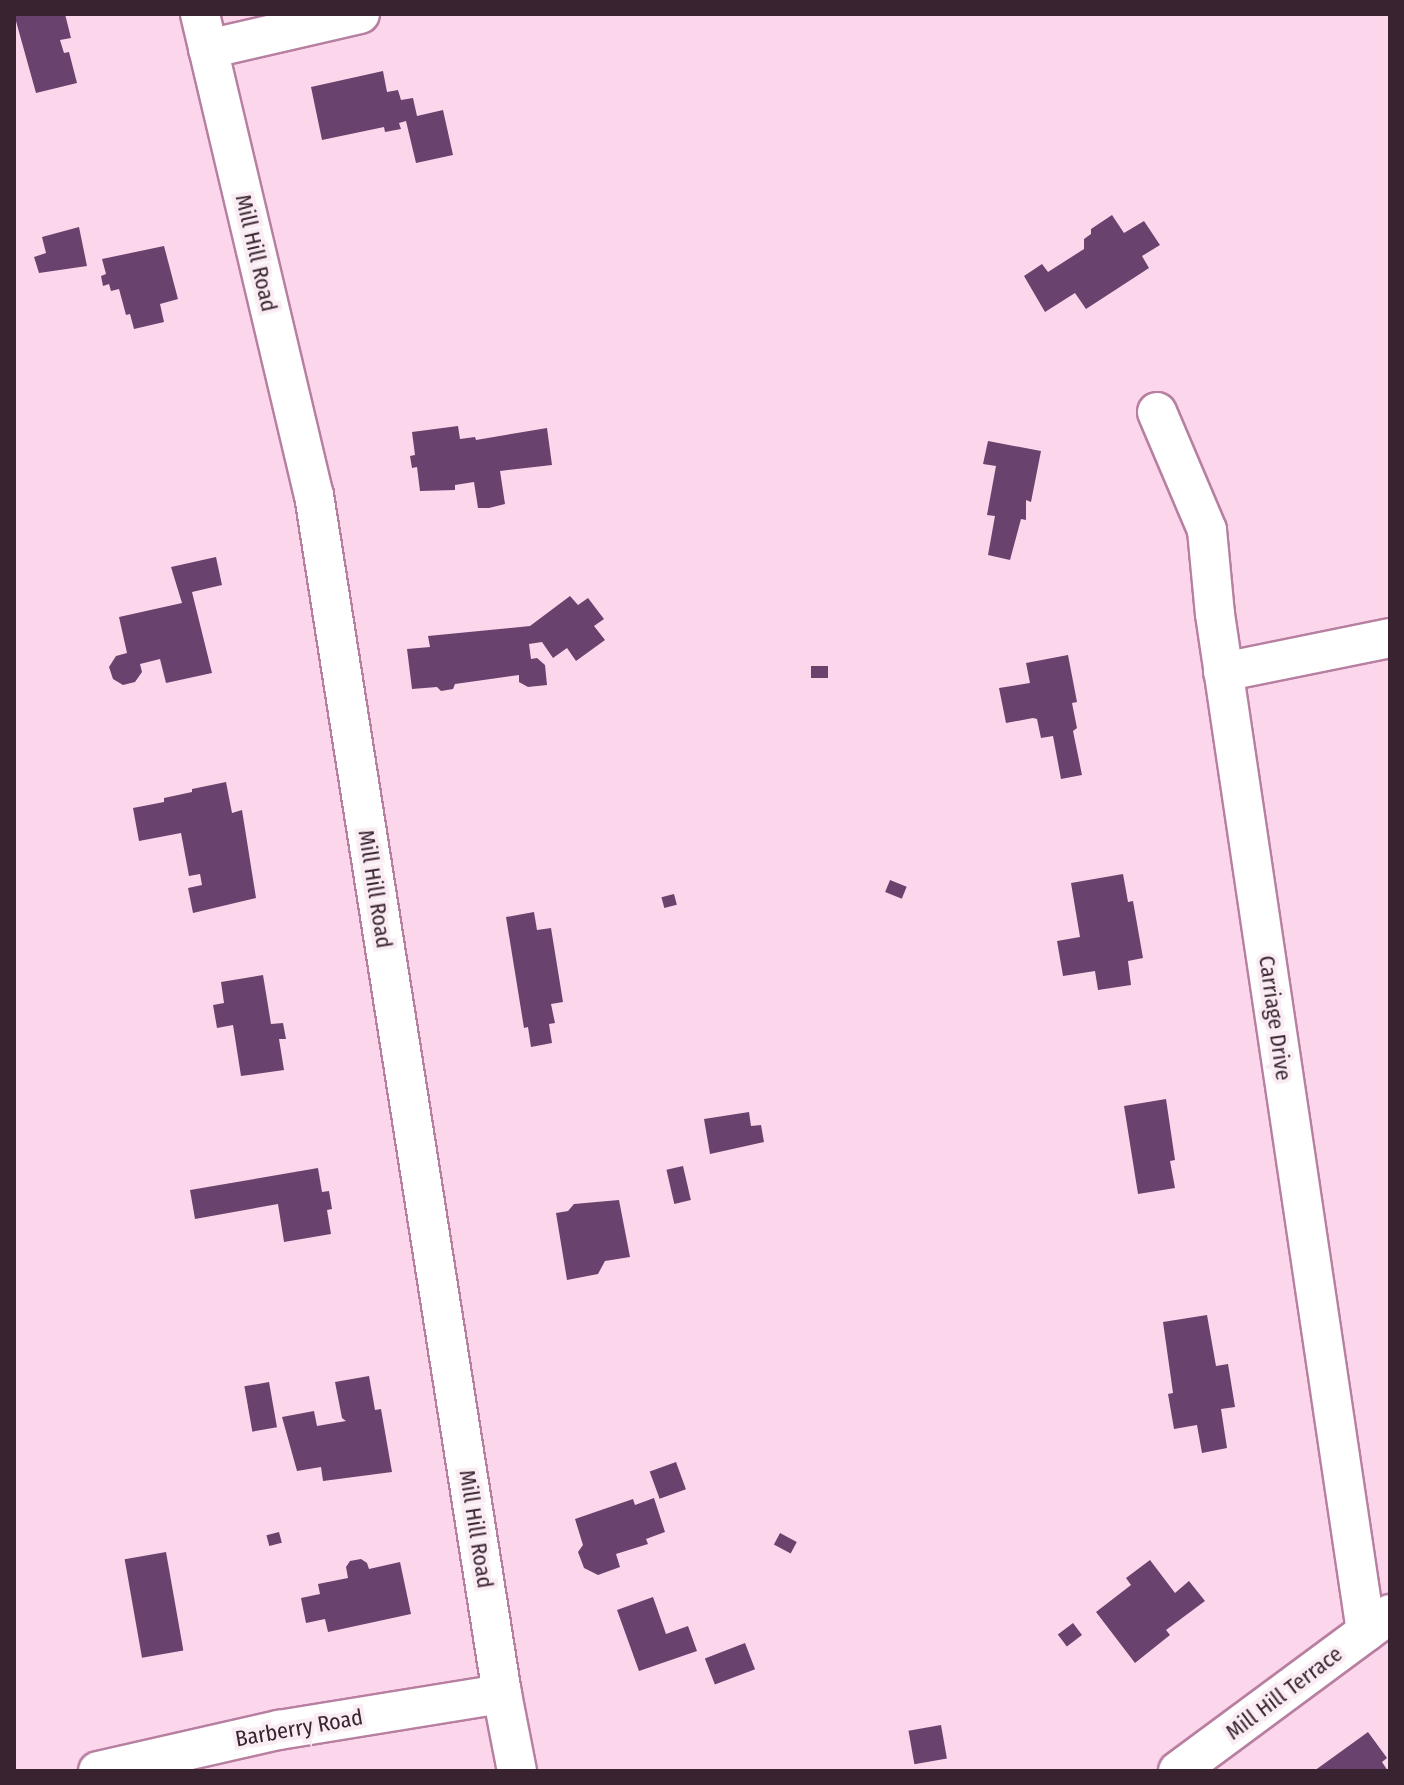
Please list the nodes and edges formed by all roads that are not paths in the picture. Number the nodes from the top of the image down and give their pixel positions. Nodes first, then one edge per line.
1 (360, 14) edge
2 (204, 32) edge
3 (1157, 412) dead end
4 (1390, 638) edge
5 (1223, 672) junction
6 (1378, 1623) edge
7 (502, 1694) junction
8 (98, 1771) edge
9 (517, 1771) edge
10 (1178, 1771) edge

1 - 2 street
2 - 7 street, Mill Hill Road
3 - 5 street, Carriage Drive
4 - 5 street
5 - 6 street, Carriage Drive
6 - 10 street, Mill Hill Terrace
7 - 8 street, Barberry Road
7 - 9 street, Mill Hill Road

